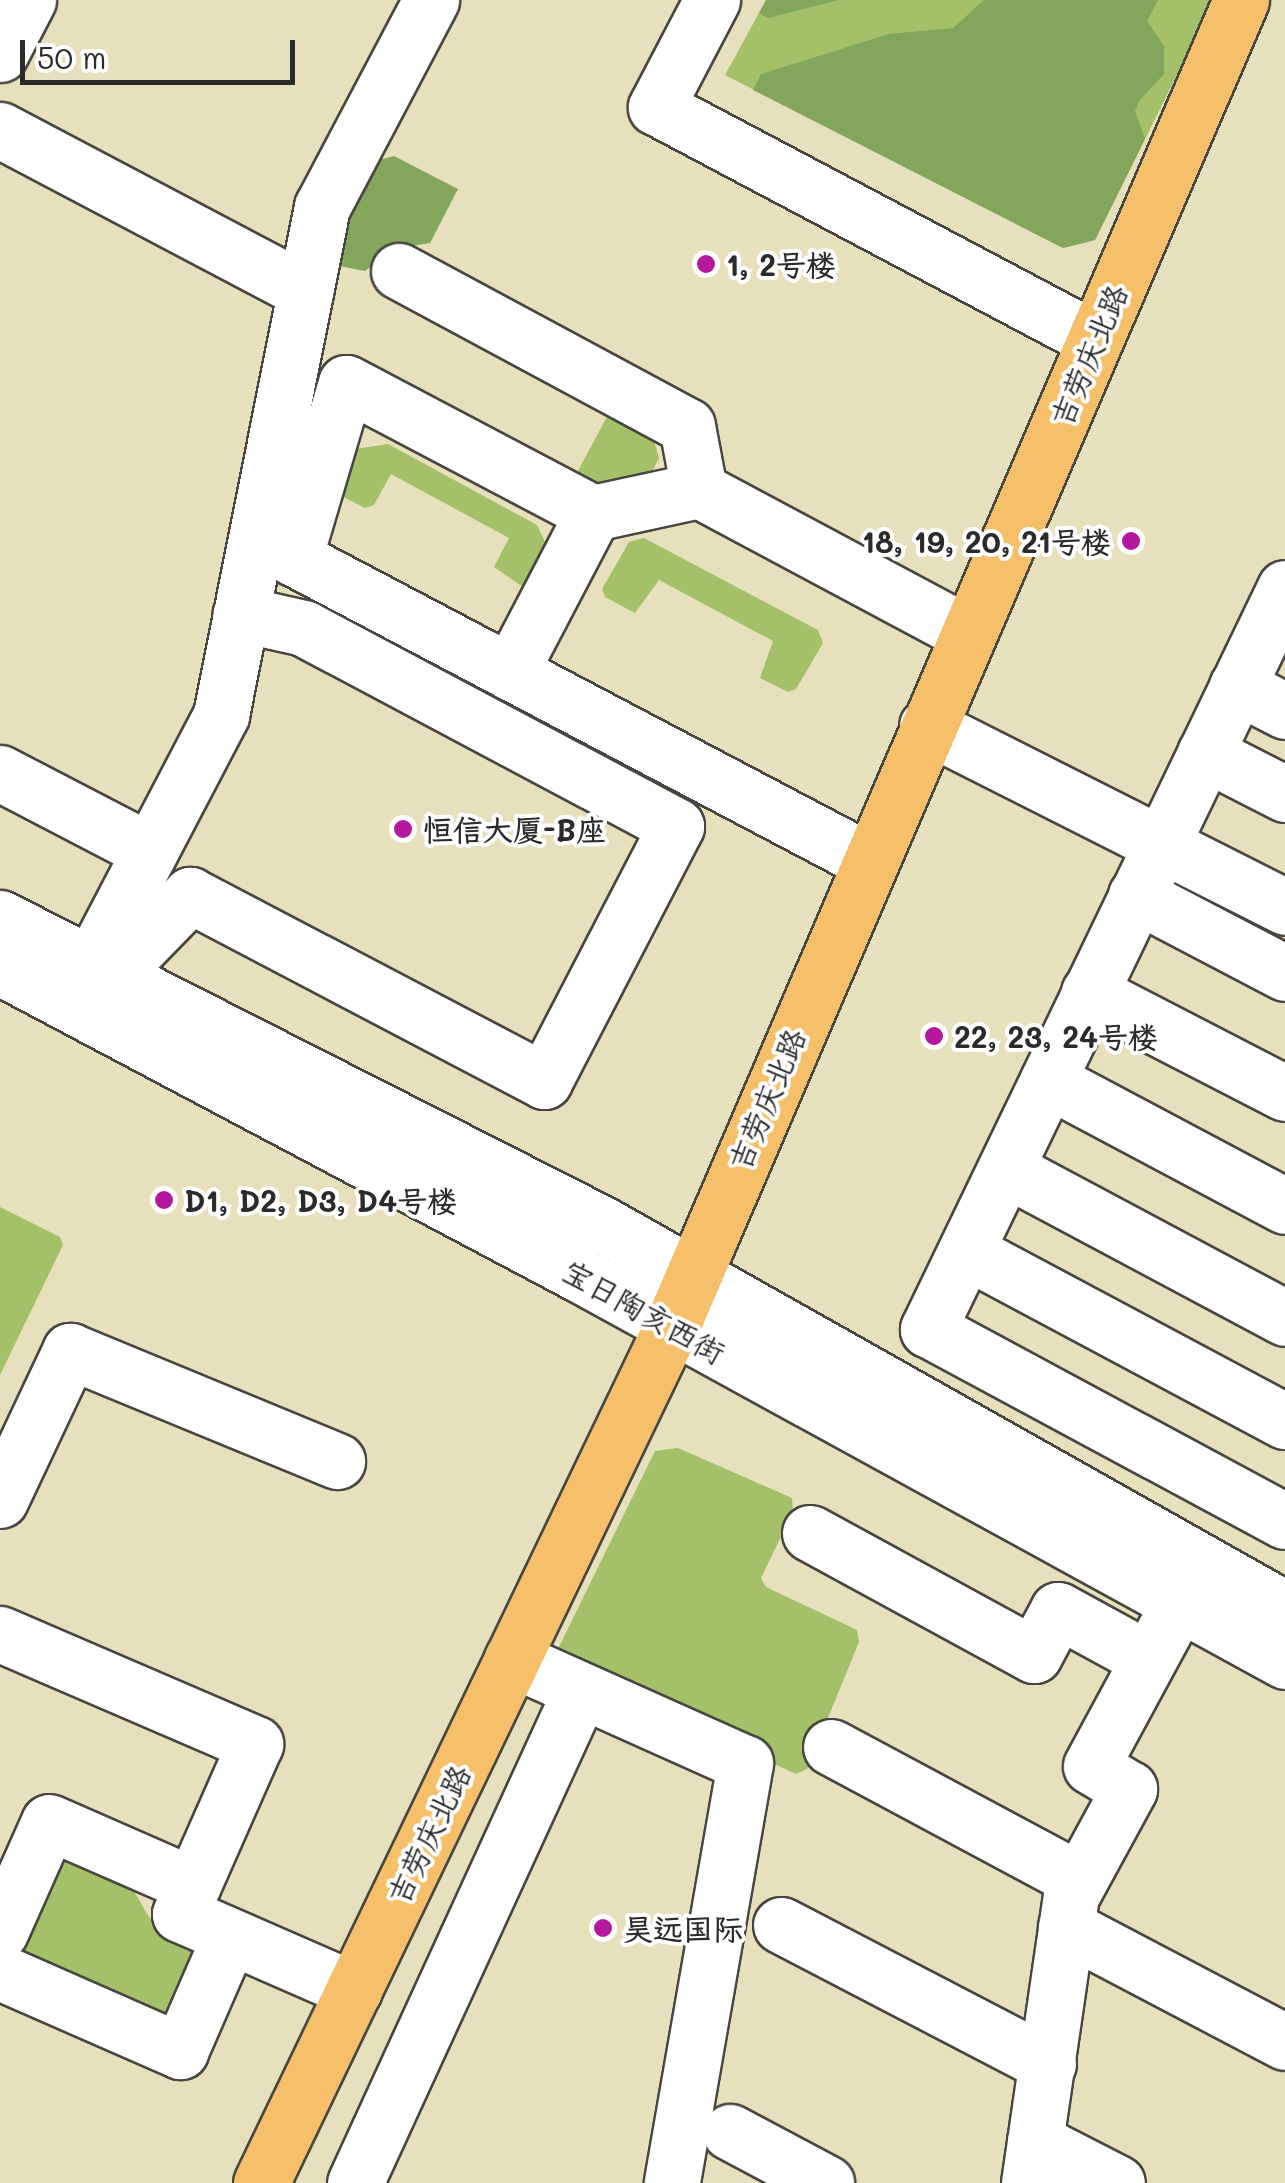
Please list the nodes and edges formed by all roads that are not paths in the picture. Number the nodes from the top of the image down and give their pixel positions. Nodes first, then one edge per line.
1 (28, 0) edge
2 (431, 0) edge
3 (712, 0) edge
4 (1241, 0) edge
5 (0, 54) edge
6 (0, 130) edge
7 (399, 271) dead end
8 (306, 290) junction
9 (1094, 340) junction
10 (699, 490) junction
11 (592, 514) junction
12 (1281, 604) edge
13 (241, 614) junction
14 (968, 633) junction
15 (510, 672) junction
16 (1237, 686) junction
17 (1285, 712) edge
18 (928, 726) junction
19 (1206, 752) junction
20 (0, 773) edge
21 (1285, 794) edge
22 (1162, 842) junction
23 (150, 852) junction
24 (869, 860) junction
25 (1136, 895) junction
26 (1285, 907) edge
27 (0, 918) edge
28 (0, 967) edge
29 (102, 970) junction
30 (1285, 973) edge
31 (1089, 992) junction
32 (1048, 1080) junction
33 (1285, 1093) edge
34 (1006, 1169) junction
35 (1285, 1206) edge
36 (966, 1250) junction
37 (689, 1278) junction
38 (1285, 1318) edge
39 (671, 1328) junction
40 (1280, 1406) edge
41 (337, 1461) dead end
42 (1230, 1491) junction
43 (0, 1500) edge
44 (1285, 1521) edge
45 (810, 1533) dead end
46 (1187, 1581) junction
47 (1285, 1609) edge
48 (0, 1634) edge
49 (512, 1659) junction
50 (1148, 1660) junction
51 (1285, 1661) edge
52 (581, 1690) junction
53 (831, 1747) dead end
54 (193, 1885) junction
55 (1073, 1903) junction
56 (781, 1925) dead end
57 (0, 1932) edge
58 (230, 1936) junction
59 (0, 1972) edge
60 (354, 1990) junction
61 (1285, 2042) edge
62 (1048, 2064) junction
63 (730, 2132) dead end
64 (1032, 2162) edge
65 (261, 2183) edge
66 (355, 2183) edge
67 (672, 2183) edge
68 (826, 2183) edge
69 (1117, 2183) edge

1 - 5 street
2 - 8 street
3 - 9 street
4 - 9 main road, 吉劳庆北路
6 - 8 street
7 - 10 street
8 - 13 street
9 - 14 main road, 吉劳庆北路
10 - 11 street
10 - 14 street
11 - 15 street
11 - 15 street
12 - 16 street
13 - 23 street
13 - 29 street
14 - 18 main road, 吉劳庆北路
15 - 24 street
16 - 17 street
16 - 19 street
18 - 22 street
18 - 24 main road, 吉劳庆北路
19 - 21 street
19 - 22 street
20 - 23 street
22 - 25 street
22 - 26 street
23 - 29 street
24 - 37 main road, 吉劳庆北路
25 - 30 street
25 - 31 street
27 - 29 street, 宝日陶亥西街
28 - 39 street, 宝日陶亥西街
29 - 37 street, 宝日陶亥西街
31 - 32 street
31 - 33 street
32 - 34 street
32 - 35 street
34 - 36 street
34 - 38 street
36 - 40 street
36 - 42 street
37 - 39 main road, 吉劳庆北路
37 - 46 street, 宝日陶亥西街
39 - 46 street, 宝日陶亥西街
39 - 49 main road, 吉劳庆北路
40 - 42 street
41 - 43 street
42 - 44 street
42 - 46 street
45 - 50 street
46 - 47 street, 宝日陶亥西街
46 - 50 street
46 - 51 street, 宝日陶亥西街
48 - 54 street
49 - 52 street
49 - 60 main road, 吉劳庆北路
50 - 55 street
52 - 66 street
52 - 67 street
53 - 55 street
54 - 57 street
54 - 58 street
55 - 61 street
55 - 62 street
56 - 62 street
58 - 59 street
58 - 60 street
60 - 65 main road, 吉劳庆北路
62 - 64 street
63 - 68 street
64 - 69 street

